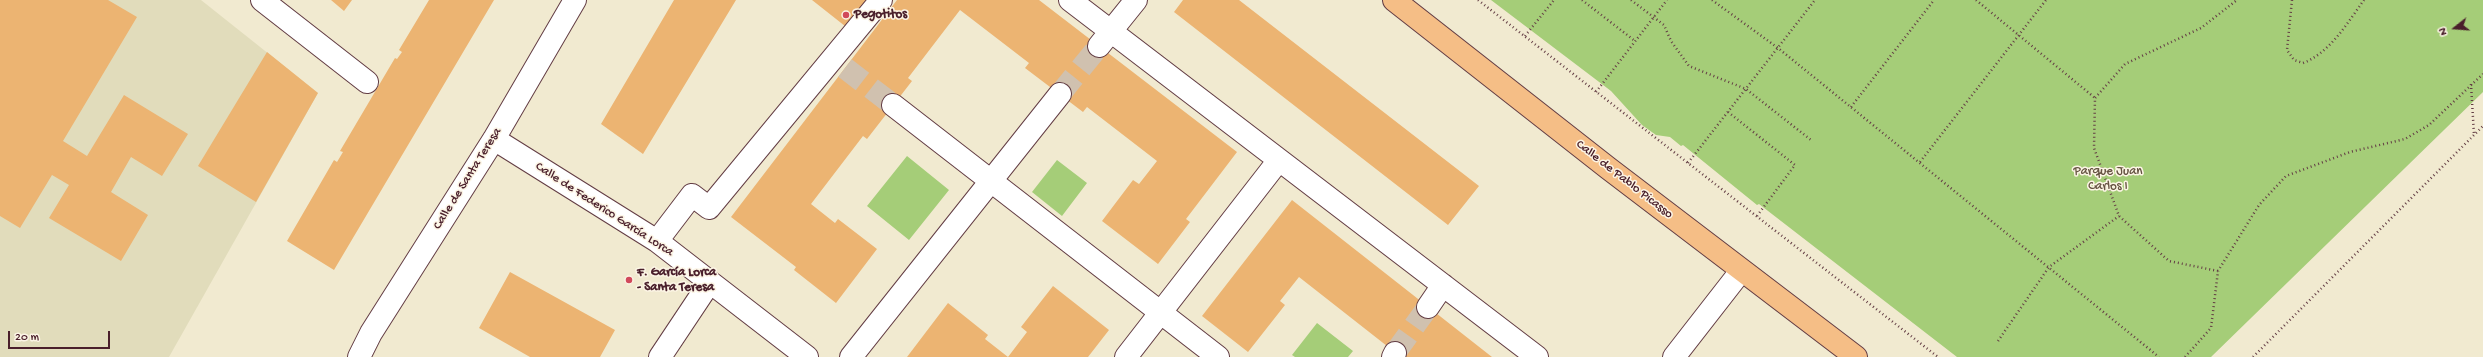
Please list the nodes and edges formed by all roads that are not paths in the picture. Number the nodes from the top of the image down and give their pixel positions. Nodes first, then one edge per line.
1 (262, 0) edge
2 (575, 0) edge
3 (881, 0) edge
4 (1070, 0) edge
5 (1136, 0) edge
6 (1394, 0) edge
7 (1105, 39) junction
8 (367, 82) dead end
9 (1060, 94) tunnel mouth
10 (893, 105) tunnel mouth
11 (494, 139) junction
12 (1279, 160) junction
13 (991, 181) junction
14 (657, 241) junction
15 (1741, 270) junction
16 (710, 282) junction
17 (1443, 285) junction
18 (1428, 307) tunnel mouth
19 (1160, 312) junction
20 (358, 357) edge
21 (660, 357) edge
22 (807, 357) edge
23 (851, 357) edge
24 (1126, 357) edge
25 (1218, 357) edge
26 (1537, 357) edge
27 (1674, 357) edge
28 (1856, 357) edge

1 - 8 street
2 - 11 street, Calle de Santa Teresa
3 - 14 street
4 - 7 street
5 - 7 street
6 - 15 main road, Calle de Pablo Picasso
7 - 12 street
9 - 13 street
10 - 13 street
11 - 14 street, Calle de Federico García Lorca
11 - 20 street, Calle de Santa Teresa
12 - 17 street
12 - 19 street
13 - 19 street
13 - 23 street
14 - 16 street, Calle de Federico García Lorca
15 - 27 street
15 - 28 main road, Calle de Pablo Picasso
16 - 21 street
16 - 22 street, Calle de Federico García Lorca
17 - 18 street
17 - 26 street
19 - 24 street
19 - 25 street

